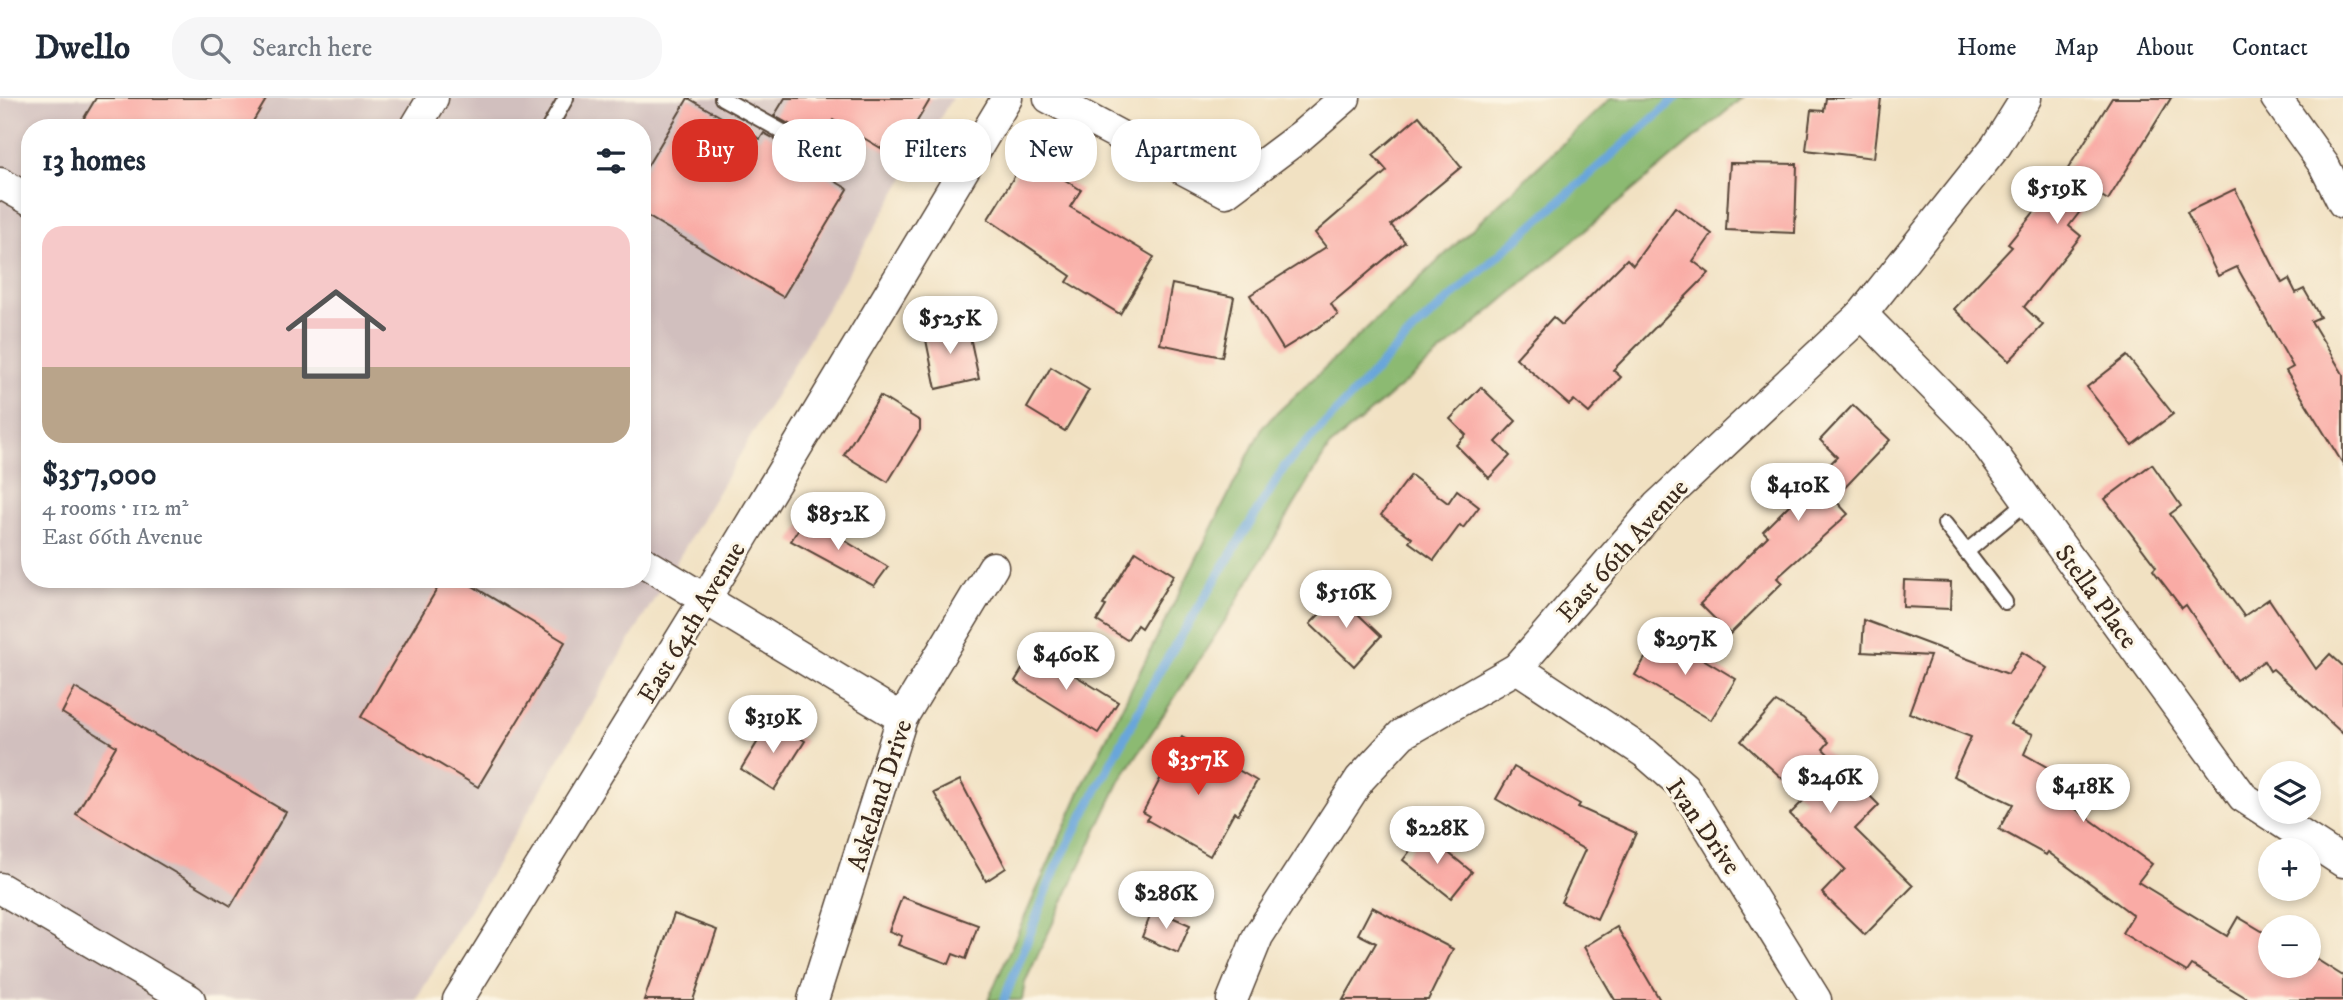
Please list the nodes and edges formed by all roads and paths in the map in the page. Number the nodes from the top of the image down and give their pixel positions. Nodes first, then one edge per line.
1 (433, 98) edge
2 (566, 98) edge
3 (722, 98) edge
4 (1007, 98) edge
5 (1049, 98) edge
6 (1345, 98) edge
7 (2026, 98) edge
8 (2277, 98) edge
9 (420, 119) edge
10 (554, 119) edge
11 (772, 126) edge
12 (0, 183) edge
13 (21, 195) edge
14 (2343, 203) edge
15 (1862, 314) junction
16 (2028, 501) junction
17 (1945, 524) dead end
18 (1966, 552) junction
19 (651, 566) edge
20 (993, 567) dead end
21 (706, 598) junction
22 (2005, 602) dead end
23 (1517, 668) junction
24 (902, 718) junction
25 (2343, 862) edge
26 (0, 888) edge
27 (190, 1000) edge
28 (458, 1000) edge
29 (813, 1000) edge
30 (1232, 1000) edge
31 (1816, 1000) edge

1 - 9 street
2 - 10 lane
3 - 11 lane
4 - 21 street, East 64th Avenue
5 - 6 street
7 - 15 street, East 66th Avenue
8 - 14 street
12 - 13 street
15 - 16 street, Stella Place
15 - 23 street, East 66th Avenue
16 - 18 lane
16 - 25 street, Stella Place
17 - 18 lane
18 - 22 lane
19 - 21 street
20 - 24 street, Askeland Drive
21 - 24 street
21 - 28 street, East 64th Avenue
23 - 30 street, East 66th Avenue
23 - 31 street, Ivan Drive
24 - 29 street, Askeland Drive
26 - 27 street

